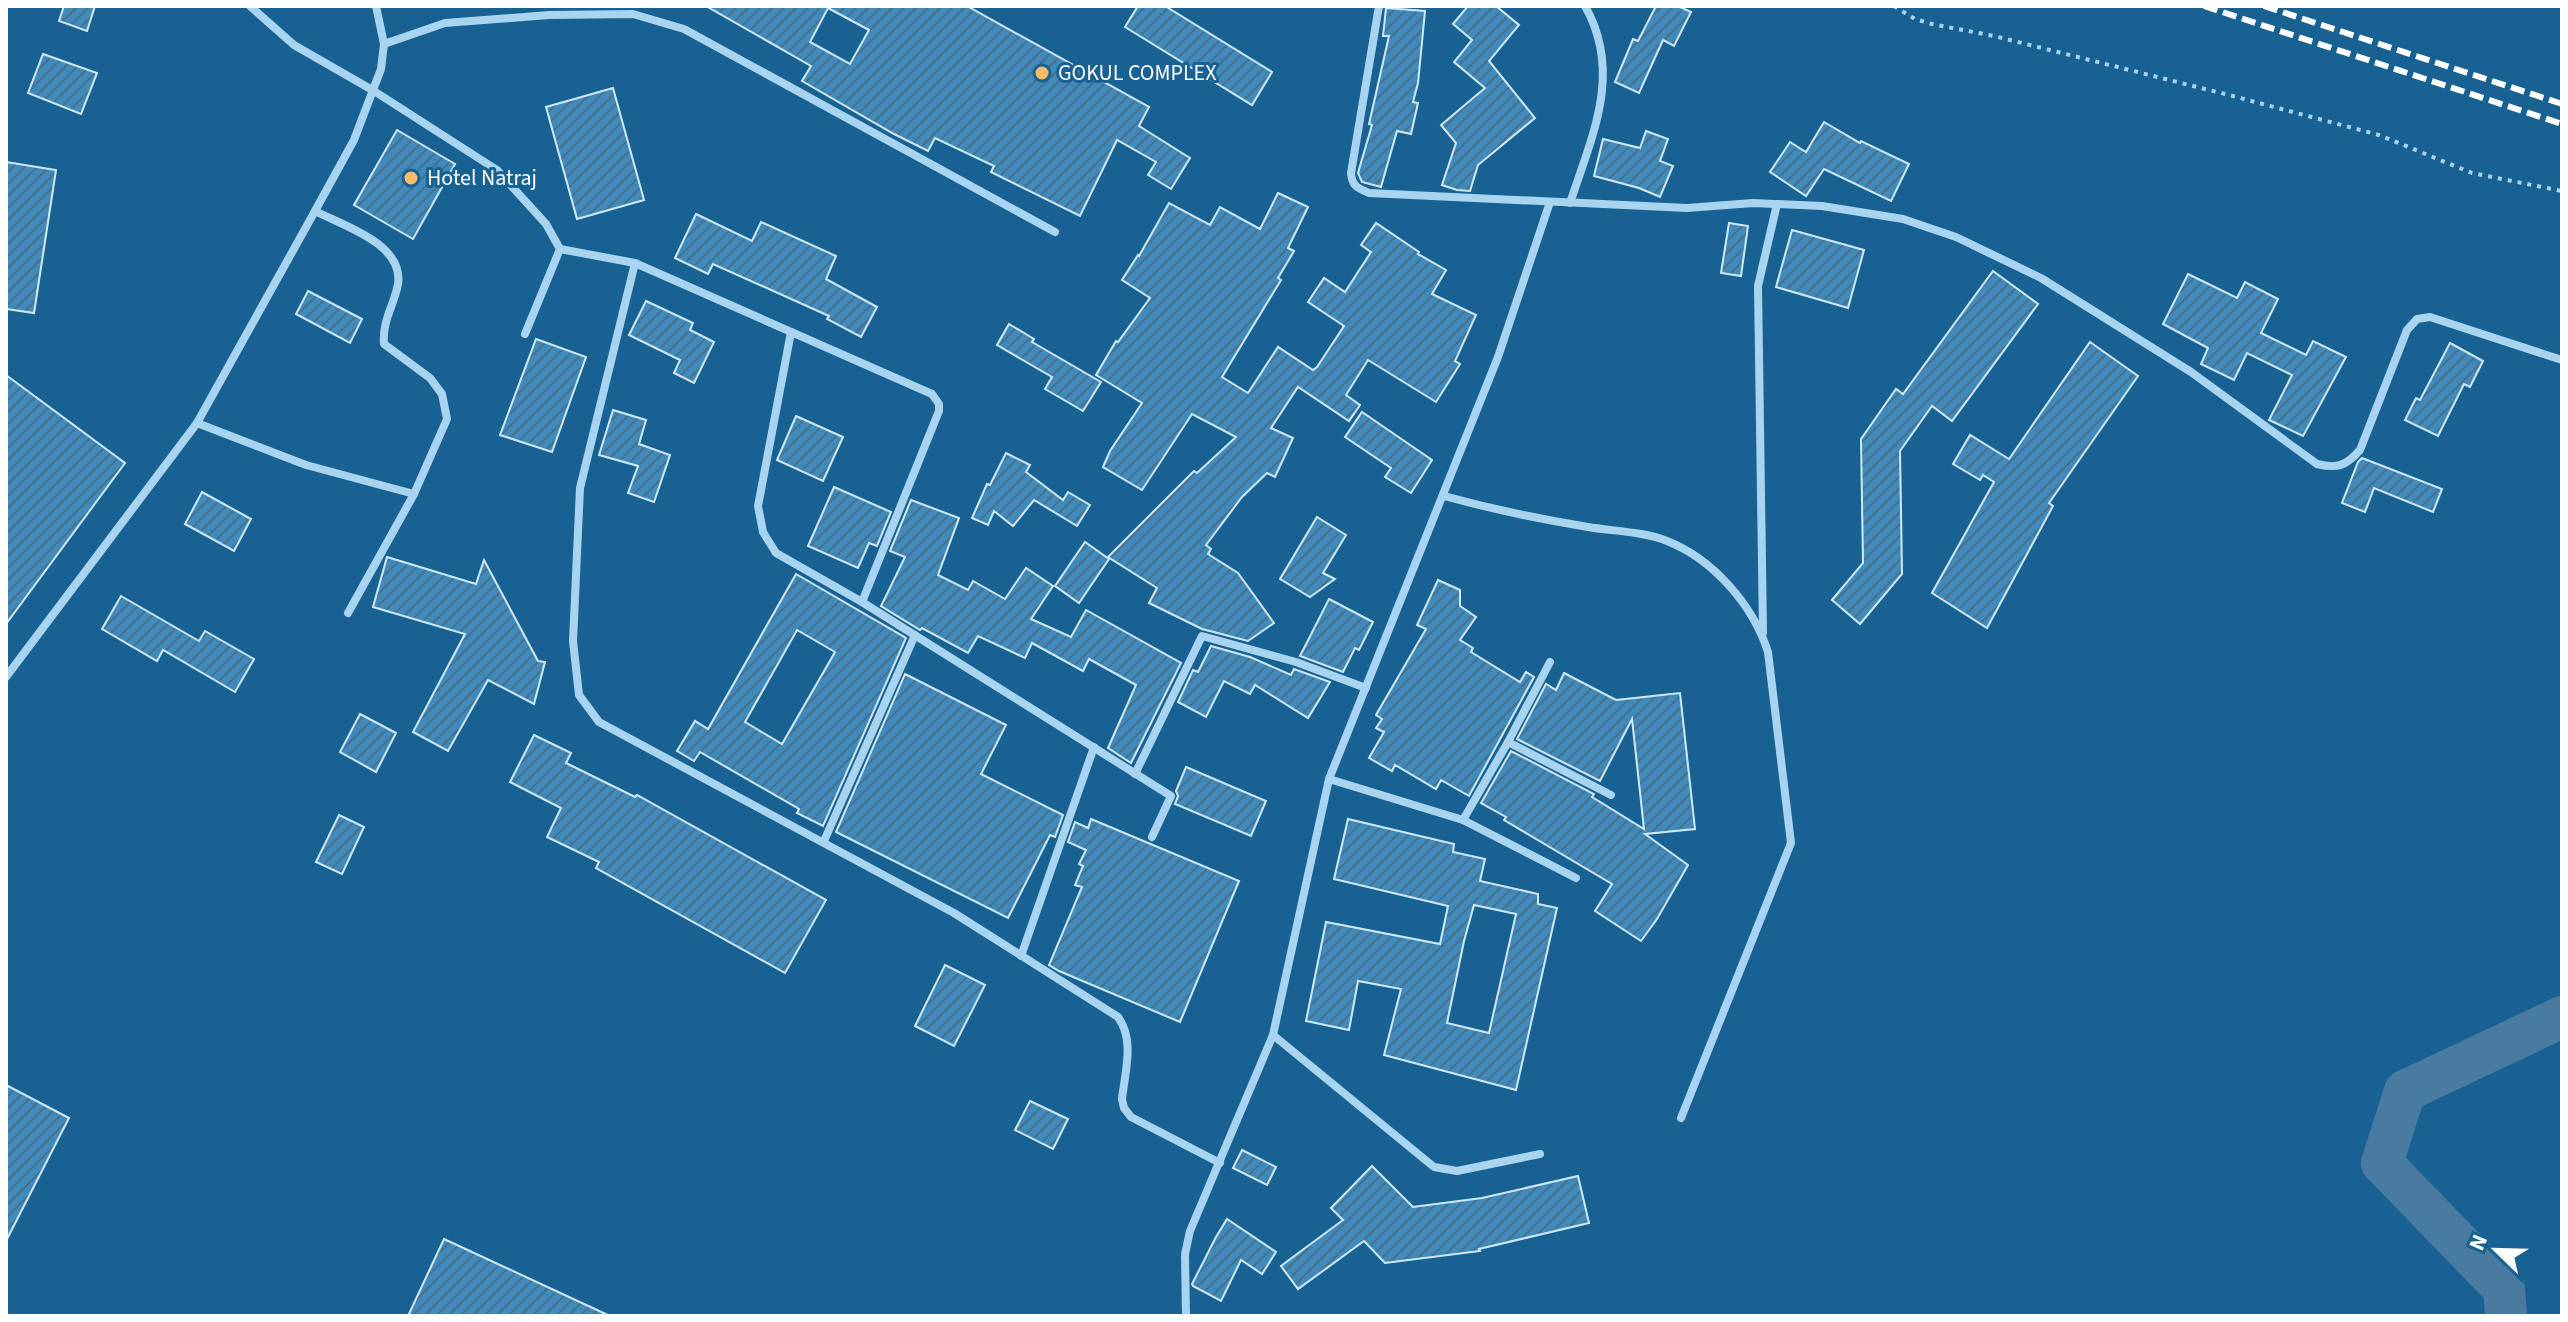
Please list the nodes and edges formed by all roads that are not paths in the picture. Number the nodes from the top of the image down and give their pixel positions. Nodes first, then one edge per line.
1 (250, 6) edge
2 (376, 6) edge
3 (1379, 6) edge
4 (1585, 6) edge
5 (384, 44) junction
6 (374, 91) junction
7 (1550, 202) junction
8 (1570, 203) junction
9 (1777, 204) junction
10 (315, 211) junction
11 (1055, 232) dead end
12 (560, 249) junction
13 (635, 263) junction
14 (791, 332) junction
15 (525, 334) dead end
16 (2562, 360) edge
17 (197, 423) junction
18 (414, 494) junction
19 (1444, 496) junction
20 (862, 602) junction
21 (348, 613) dead end
22 (915, 635) junction
23 (1763, 638) junction
24 (1550, 662) dead end
25 (6, 677) edge
26 (1366, 688) junction
27 (1508, 742) junction
28 (1094, 747) junction
29 (1135, 774) junction
30 (1329, 779) junction
31 (1611, 795) dead end
32 (1463, 820) junction
33 (1152, 837) dead end
34 (824, 841) junction
35 (1576, 878) dead end
36 (1021, 956) junction
37 (1273, 1035) junction
38 (1681, 1118) dead end
39 (1540, 1154) dead end
40 (1220, 1163) junction
41 (1186, 1316) edge

1 - 6 street
2 - 5 street
3 - 7 street
4 - 8 street
5 - 6 street
5 - 11 street
6 - 10 street
6 - 12 street
7 - 8 street
7 - 19 street
8 - 9 street
9 - 16 street
9 - 23 street
10 - 17 street
10 - 18 street
12 - 13 street
12 - 15 street
13 - 14 street
13 - 34 street
14 - 20 street
14 - 20 street
17 - 18 street
17 - 25 street
18 - 21 street
19 - 23 street
19 - 26 street
20 - 22 street
22 - 28 street
22 - 34 street
23 - 38 street
24 - 27 street
26 - 29 street
26 - 30 street
27 - 31 street
27 - 32 street
28 - 29 street
28 - 36 street
29 - 33 street
30 - 32 street
30 - 37 street
32 - 35 street
34 - 36 street
36 - 40 street
37 - 39 street
37 - 40 street
40 - 41 street

